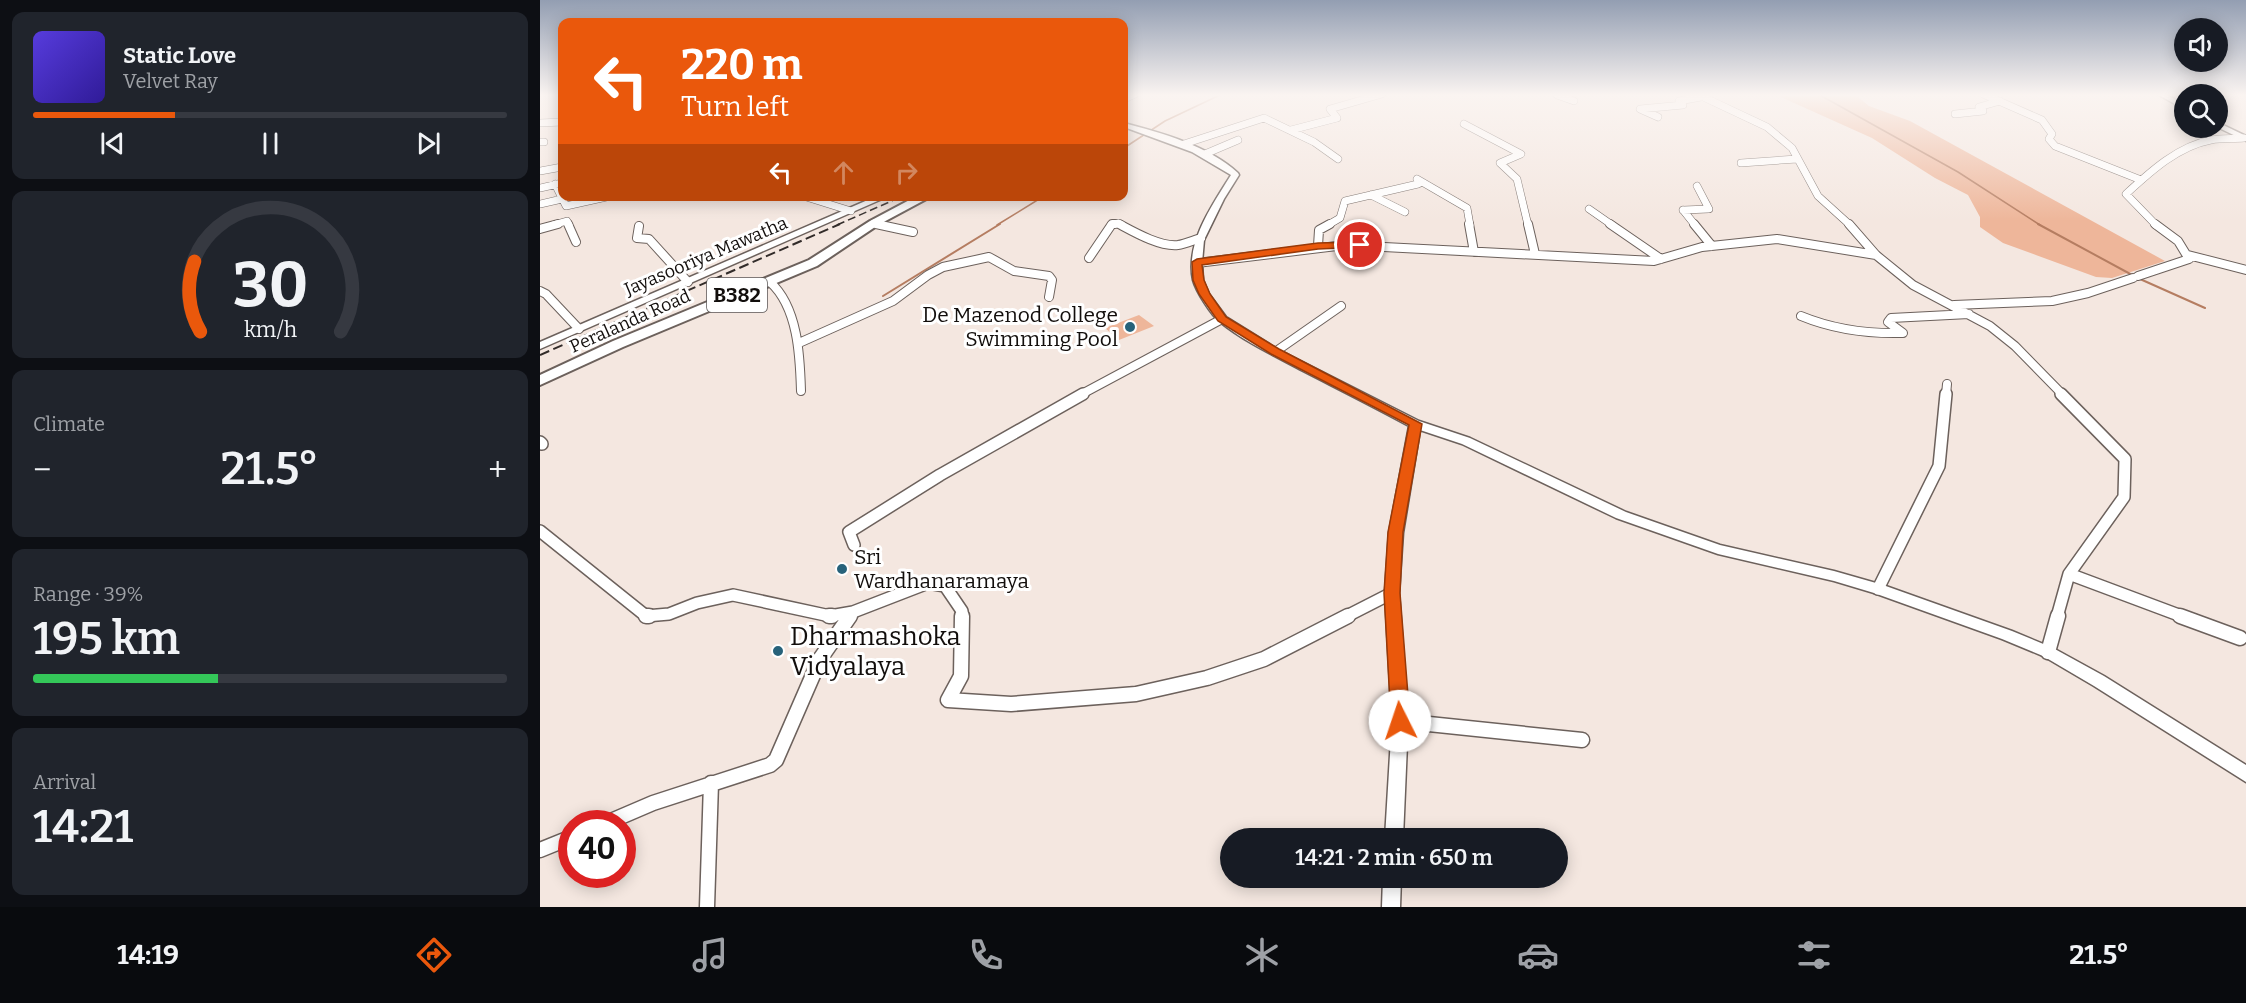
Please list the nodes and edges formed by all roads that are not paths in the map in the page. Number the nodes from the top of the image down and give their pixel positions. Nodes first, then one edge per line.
1 (1161, 136) edge
2 (1208, 136) edge
3 (1303, 136) edge
4 (1487, 136) edge
5 (1778, 136) edge
6 (2051, 136) edge
7 (2245, 139) edge
8 (1238, 140) dead end
9 (1184, 144) junction
10 (1205, 154) junction
11 (1338, 159) dead end
12 (1797, 159) junction
13 (1741, 164) dead end
14 (558, 168) edge
15 (540, 171) edge
16 (2141, 180) junction
17 (558, 184) edge
18 (1697, 186) dead end
19 (540, 188) edge
20 (1371, 195) junction
21 (558, 200) edge
22 (563, 201) edge
23 (588, 201) edge
24 (819, 201) edge
25 (874, 201) edge
26 (918, 201) edge
27 (540, 204) edge
28 (1589, 208) dead end
29 (851, 211) junction
30 (1406, 212) dead end
31 (874, 224) junction
32 (639, 226) dead end
33 (540, 229) edge
34 (913, 232) dead end
35 (1201, 238) junction
36 (576, 242) dead end
37 (1318, 246) junction
38 (1712, 246) junction
39 (1474, 252) junction
40 (1535, 254) junction
41 (1876, 255) junction
42 (2188, 255) junction
43 (1089, 258) dead end
44 (1660, 260) junction
45 (1197, 262) junction
46 (2246, 270) edge
47 (688, 282) junction
48 (770, 282) junction
49 (540, 291) edge
50 (1048, 297) dead end
51 (1954, 305) junction
52 (1341, 306) dead end
53 (1969, 314) junction
54 (1801, 316) dead end
55 (1222, 319) junction
56 (579, 329) junction
57 (799, 343) junction
58 (540, 346) edge
59 (1275, 352) junction
60 (540, 381) edge
61 (1947, 384) dead end
62 (801, 391) dead end
63 (1415, 424) junction
64 (540, 531) edge
65 (854, 545) dead end
66 (2069, 574) junction
67 (1878, 589) junction
68 (1392, 593) junction
69 (853, 612) junction
70 (2240, 638) dead end
71 (2048, 652) junction
72 (1400, 721) junction
73 (1582, 740) dead end
74 (2246, 774) edge
75 (711, 783) junction
76 (636, 810) edge
77 (1395, 828) edge
78 (558, 843) edge
79 (540, 850) edge
80 (1392, 888) edge
81 (707, 907) edge
82 (1391, 907) edge

1 - 9 street
2 - 9 street
3 - 11 street
4 - 40 street
5 - 12 street
6 - 16 street
7 - 16 street
8 - 10 street
9 - 10 street
10 - 35 street
12 - 13 street
12 - 41 street
14 - 15 street
16 - 42 street
17 - 19 street
18 - 38 street
20 - 30 street
20 - 37 street
20 - 39 street
21 - 27 street
22 - 23 street
24 - 29 street
25 - 29 street, Jayasooriya Mawatha
26 - 31 main road, Peralanda Road / B382
28 - 44 street
29 - 47 street, Jayasooriya Mawatha
31 - 34 street
31 - 48 main road, Peralanda Road / B382
32 - 47 street
33 - 36 street
35 - 43 street
35 - 45 street
37 - 39 street
37 - 45 street
38 - 41 street
38 - 44 street
39 - 40 street
40 - 44 street
41 - 51 street
42 - 46 street
42 - 51 street
45 - 55 street
47 - 56 street, Jayasooriya Mawatha
48 - 57 street
48 - 60 main road, Peralanda Road / B382
49 - 56 street
50 - 57 street
51 - 53 street
52 - 59 street
53 - 54 street
53 - 66 street
55 - 59 street
55 - 65 street
56 - 58 street, Jayasooriya Mawatha
57 - 62 street
59 - 63 street
61 - 67 street
63 - 67 street
63 - 68 street
64 - 69 street
66 - 70 street
66 - 71 street
67 - 71 street
68 - 69 street
68 - 72 street
69 - 75 street
71 - 74 street
72 - 73 street
72 - 77 street
75 - 76 street
75 - 81 street
78 - 79 street
80 - 82 street

